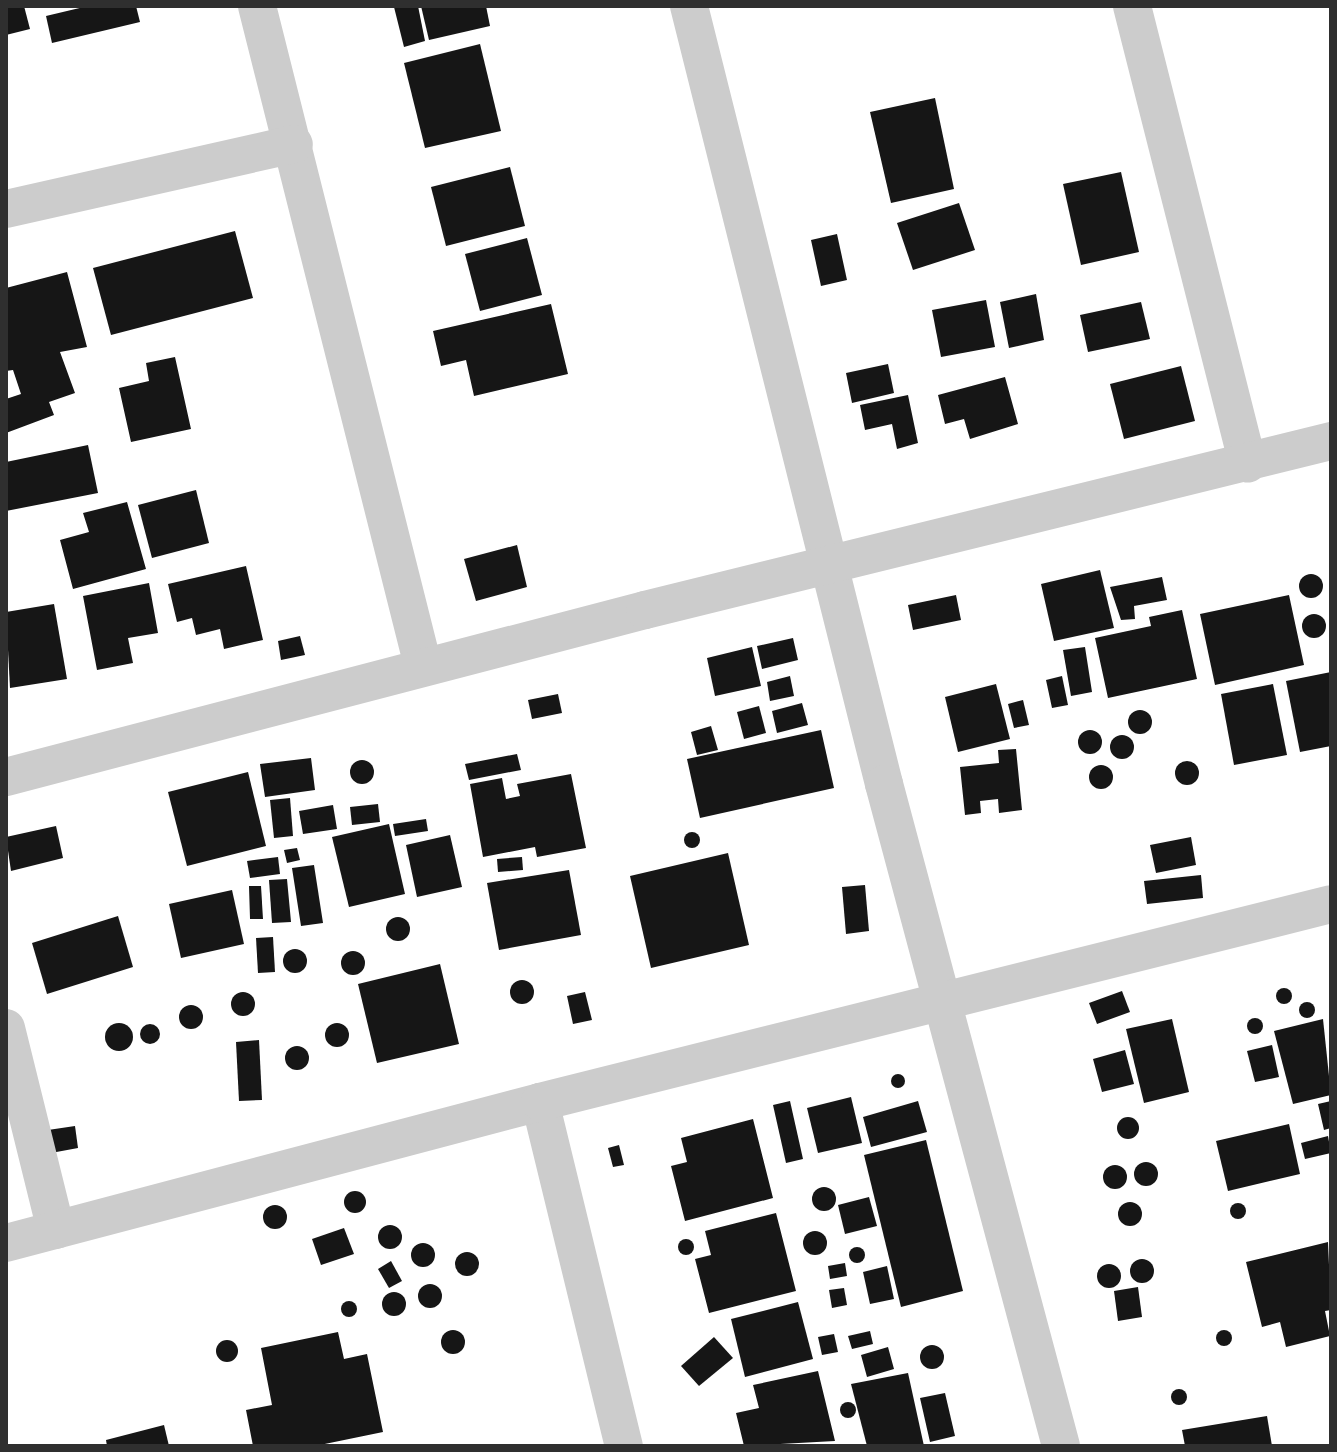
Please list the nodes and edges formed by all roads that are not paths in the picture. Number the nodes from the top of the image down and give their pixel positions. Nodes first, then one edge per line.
1 (257, 6) edge
2 (689, 6) edge
3 (1132, 6) edge
4 (294, 144) junction
5 (6, 209) edge
6 (1331, 441) edge
7 (1248, 464) junction
8 (831, 566) junction
9 (423, 666) junction
10 (6, 777) edge
11 (1331, 904) edge
12 (945, 1003) junction
13 (6, 1028) edge
14 (540, 1102) junction
15 (56, 1230) junction
16 (6, 1243) edge
17 (624, 1446) edge
18 (1061, 1446) edge

1 - 4 street
2 - 8 street
3 - 7 street
4 - 5 street
4 - 9 street
6 - 7 street
7 - 8 street
8 - 9 street
8 - 12 street
9 - 10 street
11 - 12 street
12 - 14 street
12 - 18 street
13 - 15 street
14 - 15 street
14 - 17 street
15 - 16 street

